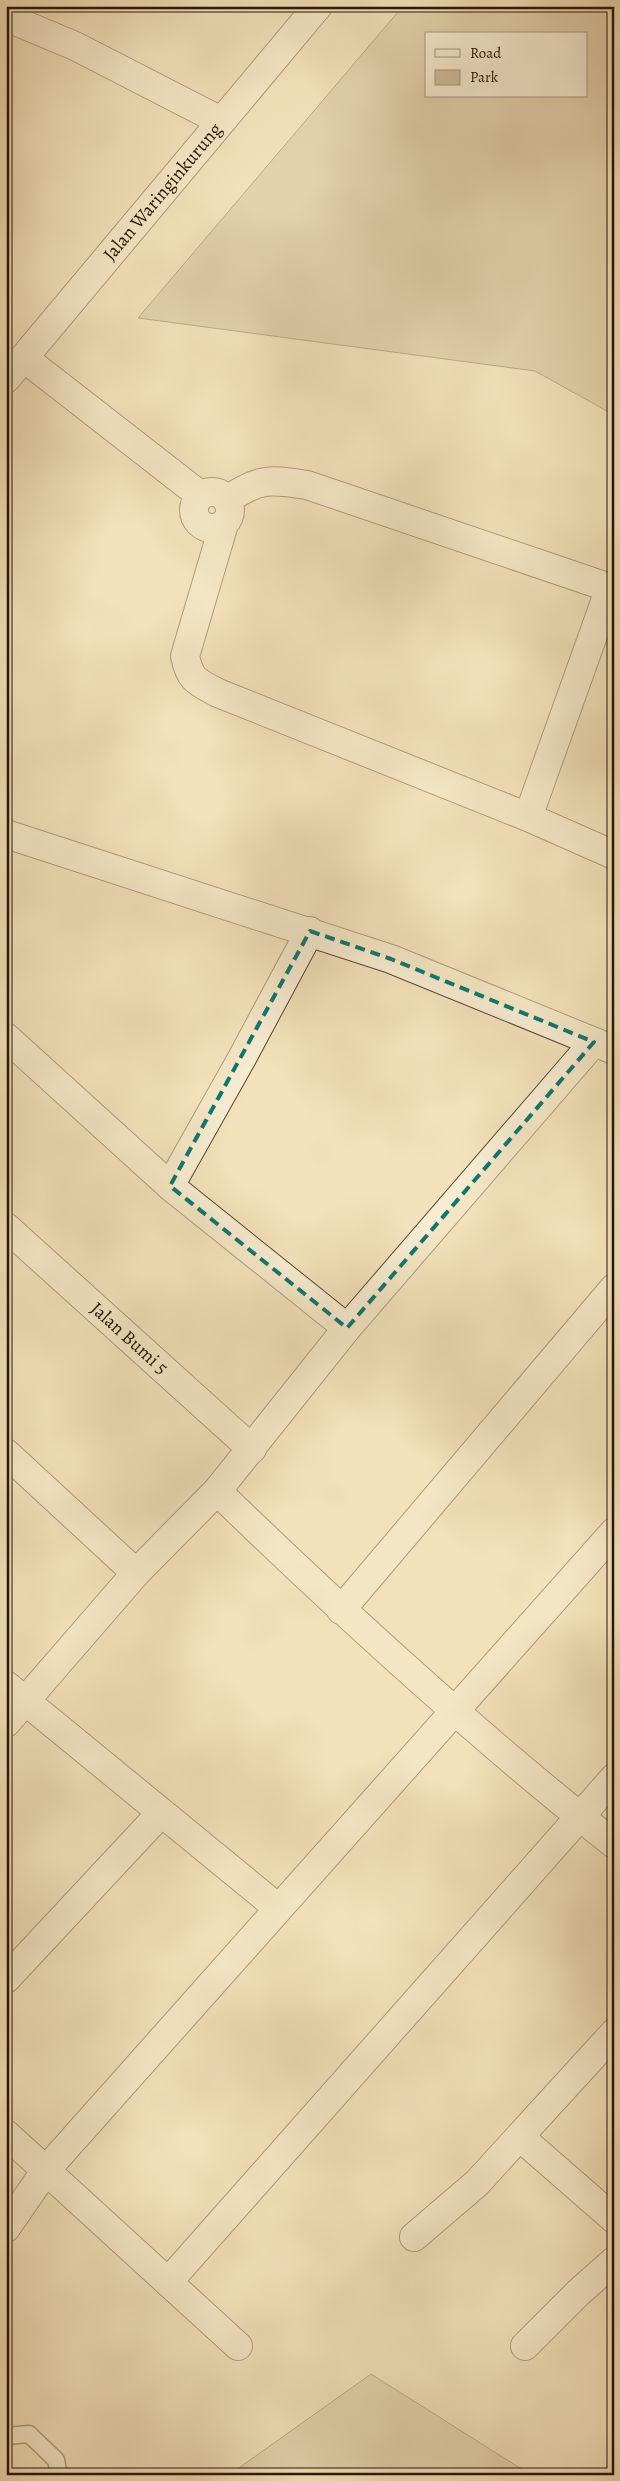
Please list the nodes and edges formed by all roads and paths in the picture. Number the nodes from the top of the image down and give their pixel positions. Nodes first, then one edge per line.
1 (318, 6) edge
2 (6, 17) edge
3 (221, 121) junction
4 (24, 358) junction
5 (6, 379) edge
6 (226, 512) junction
7 (612, 589) edge
8 (528, 816) junction
9 (6, 834) edge
10 (614, 855) edge
11 (310, 931) junction
12 (6, 1037) edge
13 (604, 1046) edge
14 (170, 1186) junction
15 (6, 1226) edge
16 (614, 1288) edge
17 (348, 1328) junction
18 (252, 1449) junction
19 (6, 1453) edge
20 (217, 1491) junction
21 (614, 1532) edge
22 (136, 1573) junction
23 (341, 1610) junction
24 (16, 1693) edge
25 (456, 1712) junction
26 (6, 1722) edge
27 (614, 1778) edge
28 (161, 1813) junction
29 (580, 1817) junction
30 (614, 1844) edge
31 (278, 1908) junction
32 (6, 1980) edge
33 (614, 2033) edge
34 (6, 2134) edge
35 (520, 2137) junction
36 (46, 2170) junction
37 (614, 2219) edge
38 (6, 2228) edge
39 (414, 2237) dead end
40 (614, 2261) edge
41 (168, 2282) junction
42 (238, 2346) dead end
43 (525, 2346) dead end
44 (6, 2436) edge
45 (59, 2475) edge

1 - 3 street, Jalan Waringinkurung
2 - 3 street
3 - 4 street, Jalan Waringinkurung
4 - 5 street, Jalan Waringinkurung
4 - 6 street
6 - 7 street
6 - 8 street
7 - 8 street
8 - 10 street
9 - 11 street
11 - 13 street
11 - 14 street
12 - 14 street
13 - 17 street
14 - 17 street
15 - 18 street, Jalan Bumi 5
16 - 23 street
17 - 18 street
18 - 20 street
19 - 22 street
20 - 22 street
20 - 23 street
21 - 25 street
22 - 24 street
23 - 25 street
24 - 26 street
24 - 28 street
25 - 29 street
25 - 31 street
27 - 29 street
28 - 31 street
28 - 32 street
29 - 30 street
29 - 41 street
31 - 36 street
33 - 35 street
34 - 36 street
35 - 37 street
35 - 39 street
36 - 38 street
36 - 41 street
40 - 43 street
41 - 42 street
44 - 45 lane

